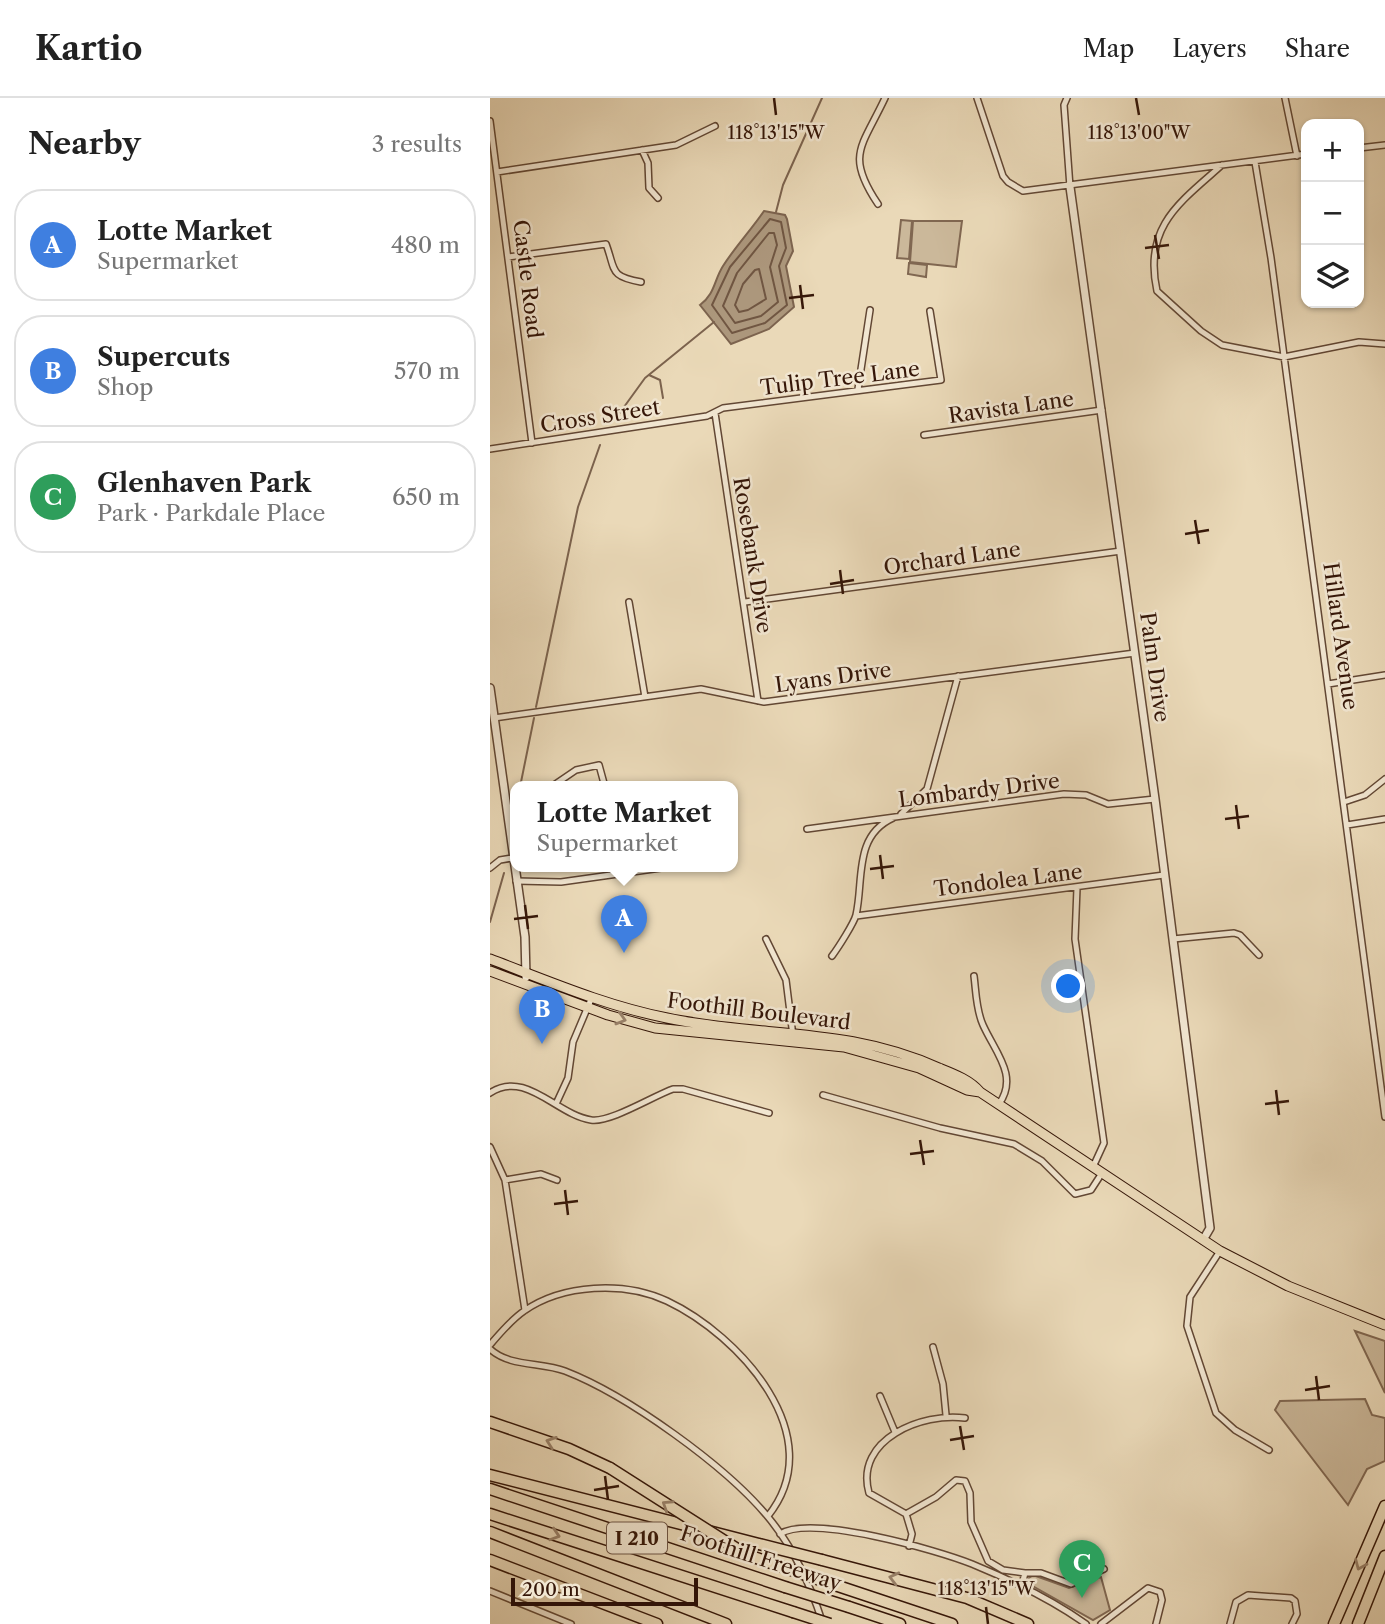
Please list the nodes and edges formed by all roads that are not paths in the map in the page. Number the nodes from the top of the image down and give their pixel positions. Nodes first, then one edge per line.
1 (885, 98) edge
2 (977, 98) edge
3 (1067, 98) edge
4 (1285, 98) edge
5 (490, 121) edge
6 (715, 126) dead end
7 (1385, 145) edge
8 (1364, 147) edge
9 (642, 150) junction
10 (1297, 156) junction
11 (1301, 156) edge
12 (1255, 162) junction
13 (1222, 165) junction
14 (496, 172) junction
15 (1070, 187) junction
16 (659, 198) dead end
17 (878, 204) dead end
18 (508, 257) junction
19 (641, 282) dead end
20 (870, 310) dead end
21 (930, 310) dead end
22 (1385, 344) edge
23 (1284, 357) junction
24 (858, 389) junction
25 (1102, 410) junction
26 (715, 413) junction
27 (924, 435) dead end
28 (532, 443) junction
29 (490, 449) edge
30 (1121, 551) junction
31 (629, 602) dead end
32 (745, 602) junction
33 (1135, 653) junction
34 (1385, 675) edge
35 (958, 676) junction
36 (1328, 684) junction
37 (490, 688) edge
38 (645, 697) junction
39 (758, 701) junction
40 (494, 718) junction
41 (1385, 779) edge
42 (560, 781) edge
43 (603, 781) edge
44 (1155, 799) junction
45 (1345, 802) junction
46 (506, 805) junction
47 (510, 805) edge
48 (898, 816) junction
49 (1385, 819) edge
50 (1347, 825) junction
51 (807, 829) dead end
52 (510, 840) edge
53 (510, 858) edge
54 (490, 868) edge
55 (514, 872) edge
56 (635, 872) edge
57 (1164, 876) junction
58 (516, 881) junction
59 (1077, 888) junction
60 (856, 916) junction
61 (766, 939) dead end
62 (1173, 939) junction
63 (1259, 955) dead end
64 (832, 956) dead end
65 (490, 959) edge
66 (490, 971) edge
67 (527, 973) junction
68 (974, 976) dead end
69 (524, 984) junction
70 (592, 997) junction
71 (587, 1008) junction
72 (726, 1031) junction
73 (793, 1036) junction
74 (490, 1093) edge
75 (823, 1095) dead end
76 (556, 1104) junction
77 (999, 1104) junction
78 (769, 1113) dead end
79 (1385, 1117) edge
80 (490, 1147) edge
81 (1098, 1170) junction
82 (505, 1180) junction
83 (557, 1180) dead end
84 (1203, 1240) junction
85 (1220, 1251) junction
86 (525, 1310) junction
87 (1385, 1325) edge
88 (490, 1347) edge
89 (933, 1347) dead end
90 (880, 1396) dead end
91 (946, 1415) junction
92 (965, 1418) dead end
93 (490, 1422) edge
94 (895, 1432) junction
95 (1269, 1450) dead end
96 (490, 1475) edge
97 (490, 1489) edge
98 (1385, 1506) edge
99 (490, 1514) edge
100 (906, 1514) junction
101 (768, 1516) junction
102 (490, 1532) edge
103 (780, 1534) junction
104 (909, 1546) junction
105 (1385, 1556) edge
106 (490, 1560) edge
107 (988, 1561) junction
108 (982, 1569) junction
109 (1104, 1569) dead end
110 (1026, 1573) junction
111 (1021, 1588) junction
112 (490, 1591) edge
113 (571, 1624) edge
114 (657, 1624) edge
115 (726, 1624) edge
116 (822, 1624) edge
117 (830, 1624) edge
118 (900, 1624) edge
119 (952, 1624) edge
120 (1028, 1624) edge
121 (1086, 1624) edge
122 (1101, 1624) edge
123 (1156, 1624) edge
124 (1230, 1624) edge
125 (1292, 1624) edge
126 (1334, 1624) edge
127 (1358, 1624) edge

1 - 17 street
2 - 15 street
3 - 15 street, Palm Drive
4 - 10 street
5 - 14 street, Castle Road
6 - 9 street
7 - 8 street
9 - 14 street
9 - 16 street
10 - 11 street
10 - 12 street
12 - 13 street
12 - 23 street, Hillard Avenue
13 - 15 street
13 - 23 street
14 - 18 street, Castle Road
15 - 25 street, Palm Drive
18 - 19 street
18 - 28 street, Castle Road
20 - 24 street
21 - 24 street, Tulip Tree Lane
22 - 23 street
23 - 36 street, Hillard Avenue
24 - 26 street, Tulip Tree Lane
25 - 27 street, Ravista Lane
25 - 30 street, Palm Drive
26 - 28 street, Cross Street
26 - 32 street, Rosebank Drive
28 - 29 street, Cross Street
30 - 32 street, Orchard Lane
30 - 33 street, Palm Drive
31 - 38 street
32 - 39 street, Rosebank Drive
33 - 35 street, Lyans Drive
33 - 44 street, Palm Drive
34 - 36 street
35 - 39 street, Lyans Drive
35 - 48 street
36 - 45 street, Hillard Avenue
37 - 40 street
38 - 39 street, Lyans Drive
38 - 40 street, Lyans Drive
40 - 46 street
41 - 45 street
42 - 43 street
44 - 48 street, Lombardy Drive
44 - 57 street, Palm Drive
45 - 50 street, Hillard Avenue
46 - 47 street
46 - 52 street
48 - 51 street, Lombardy Drive
48 - 60 street
49 - 50 street
50 - 79 street, Hillard Avenue
53 - 54 street
55 - 58 street
56 - 58 street
57 - 59 street, Tondolea Lane
57 - 62 street, Palm Drive
58 - 67 street
59 - 60 street, Tondolea Lane
59 - 81 street
60 - 64 street
61 - 73 street
62 - 63 street
62 - 84 street, Palm Drive
65 - 67 main road, Foothill Boulevard
66 - 69 main road, Foothill Boulevard
67 - 69 street
67 - 70 main road, Foothill Boulevard
68 - 77 street
69 - 71 main road, Foothill Boulevard
70 - 71 street
70 - 72 main road, Foothill Boulevard
71 -> 72 main road, Foothill Boulevard
71 - 76 street
72 - 73 main road, Foothill Boulevard
73 - 77 main road, Foothill Boulevard
74 - 76 street
75 - 81 street
76 - 78 street
77 - 81 main road, Foothill Boulevard
80 - 82 street
81 - 84 main road, Foothill Boulevard
82 - 83 street
82 - 86 street
84 - 85 main road, Foothill Boulevard
85 - 87 main road, Foothill Boulevard
85 - 95 street
86 - 88 street
86 - 101 street
88 - 101 street
89 - 91 street
90 - 94 street
91 - 92 street
91 - 94 street
119 -> 93 highway, bridge
94 - 100 street
120 -> 96 highway, bridge
97 - 118 highway, Foothill Freeway / I 210, bridge
98 -> 126 highway
99 -> 117 highway, Foothill Freeway / I 210, bridge
100 - 104 street
100 - 107 street
101 - 103 street
102 - 115 highway
103 - 104 street
103 - 116 street
104 - 108 street
105 - 127 highway
106 - 114 highway
107 - 108 street
107 - 110 street
108 - 111 street
109 - 110 street
110 - 111 street
111 - 121 street
112 - 113 street
122 - 123 street
124 - 125 street

